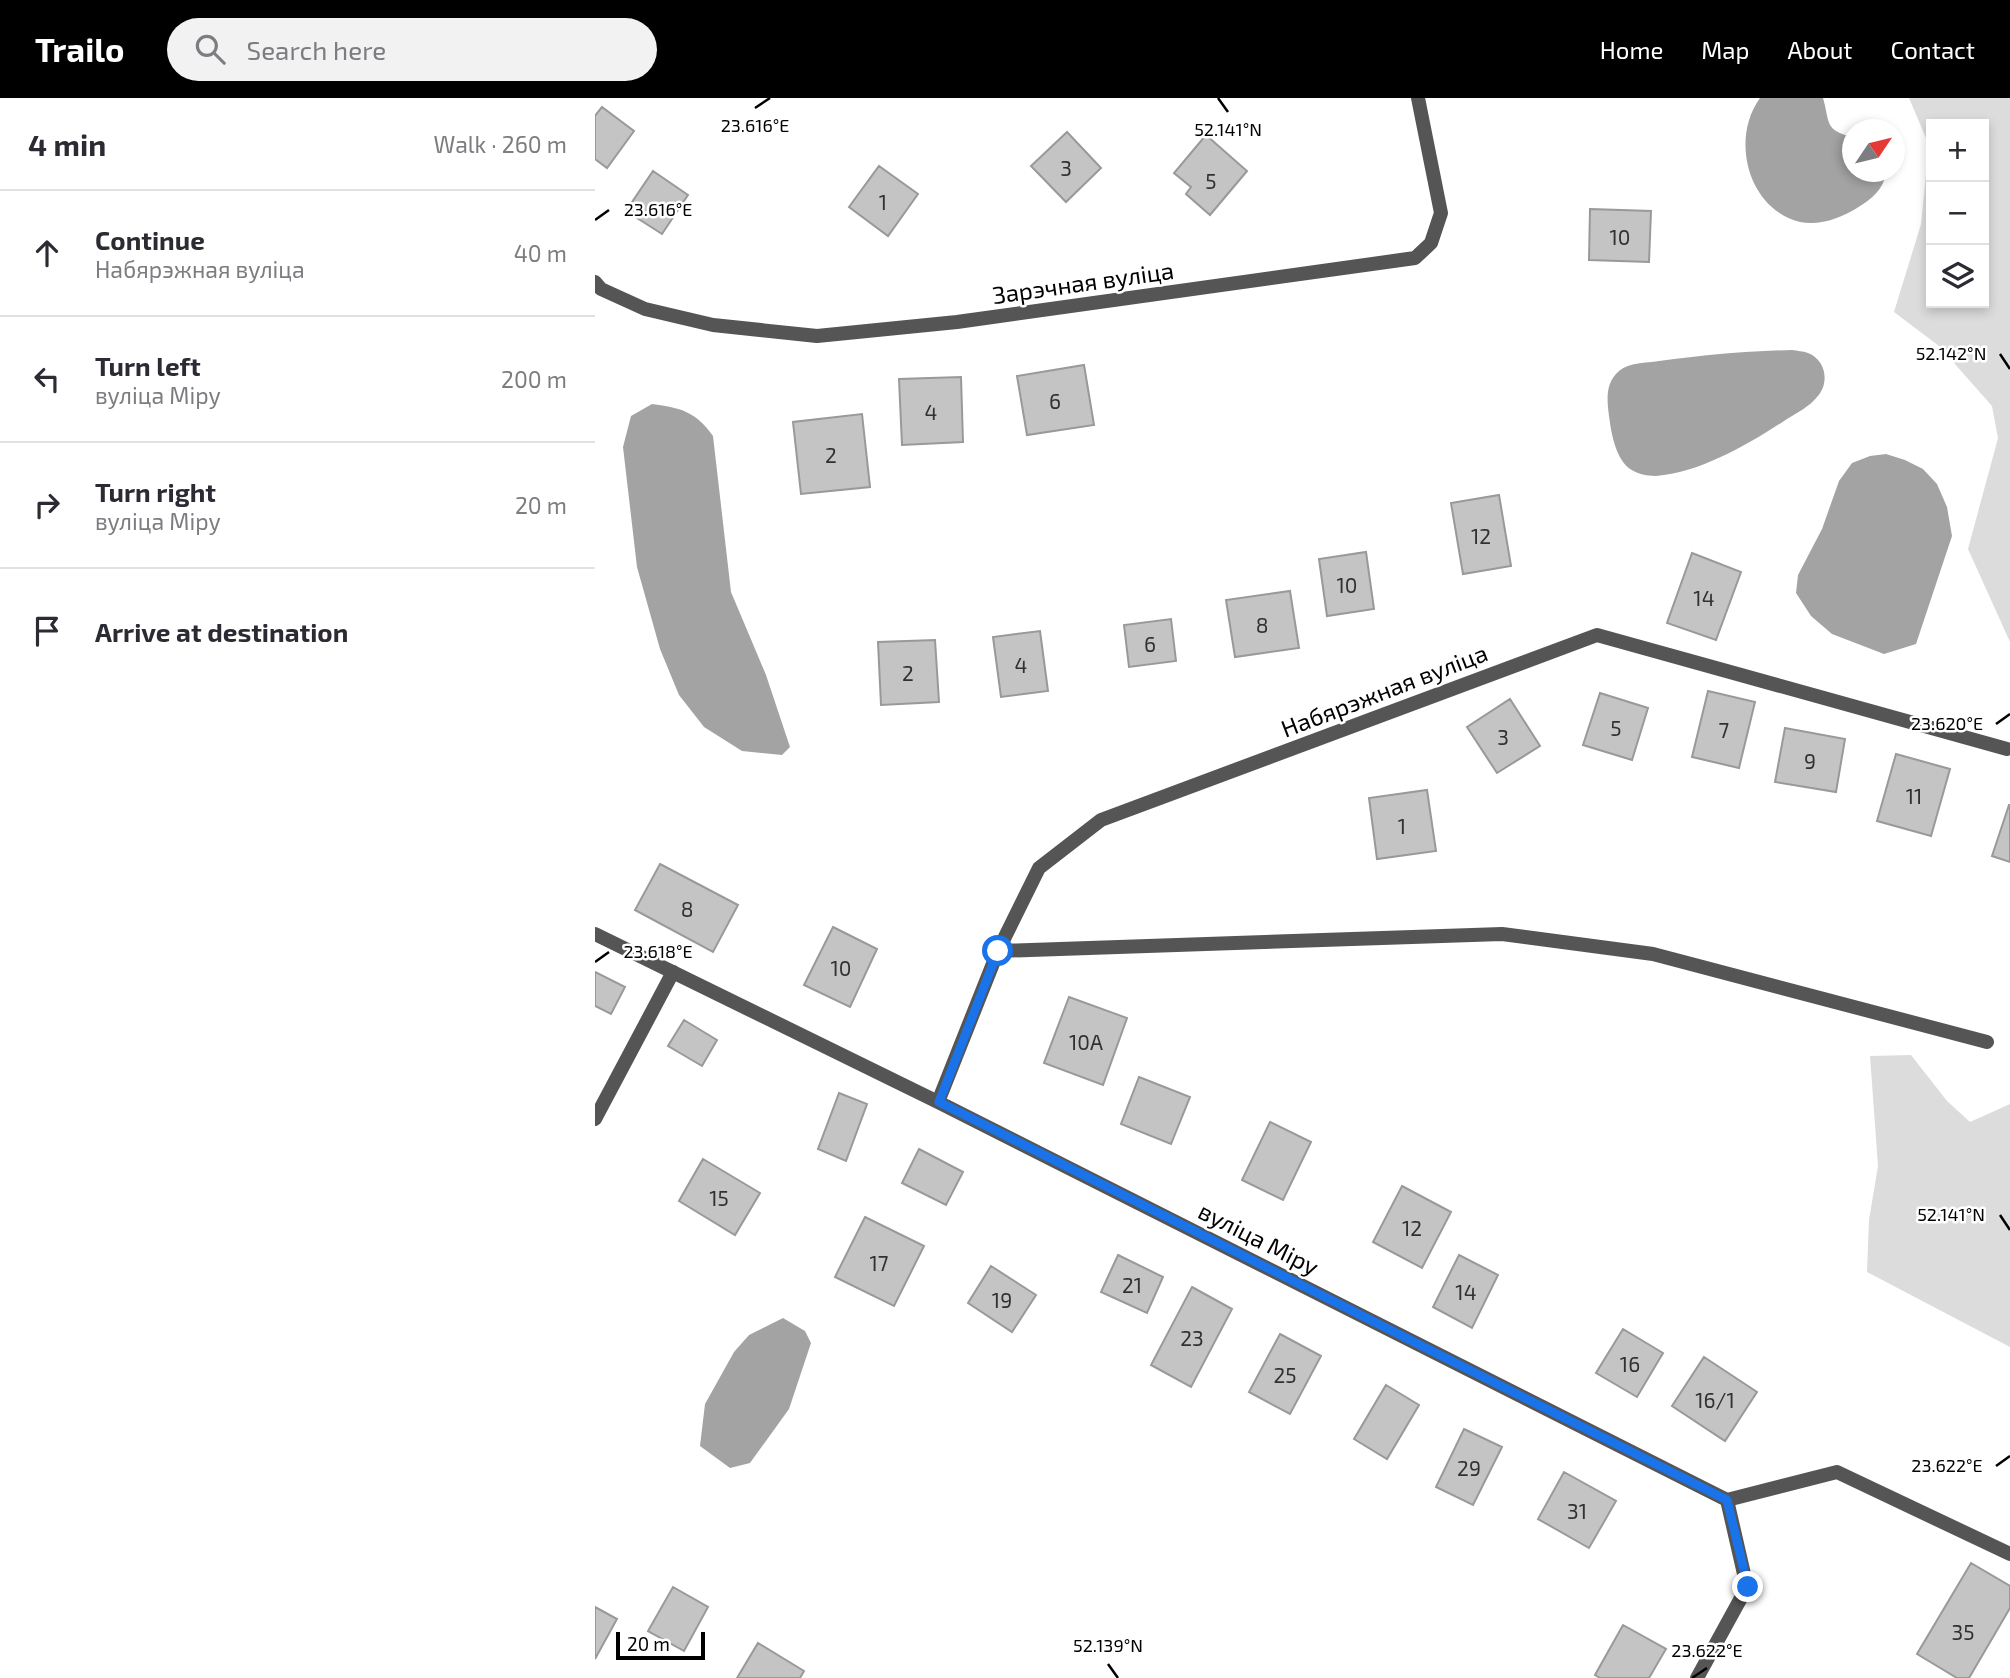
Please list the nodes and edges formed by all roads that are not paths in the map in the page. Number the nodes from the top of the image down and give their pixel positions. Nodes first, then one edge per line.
1 (1418, 98) edge
2 (595, 282) edge
3 (2007, 749) dead end
4 (595, 934) edge
5 (998, 951) junction
6 (673, 972) junction
7 (1987, 1042) dead end
8 (939, 1102) junction
9 (595, 1119) edge
10 (1727, 1500) junction
11 (2010, 1554) edge
12 (1697, 1678) edge

1 - 2 street, Зарэчная вуліца
3 - 5 street, Набярэжная вуліца
4 - 6 street, вуліца Міру
5 - 7 street
5 - 8 street, Набярэжная вуліца
6 - 8 street, вуліца Міру
6 - 9 street
8 - 10 street, вуліца Міру
10 - 11 street
10 - 12 street

